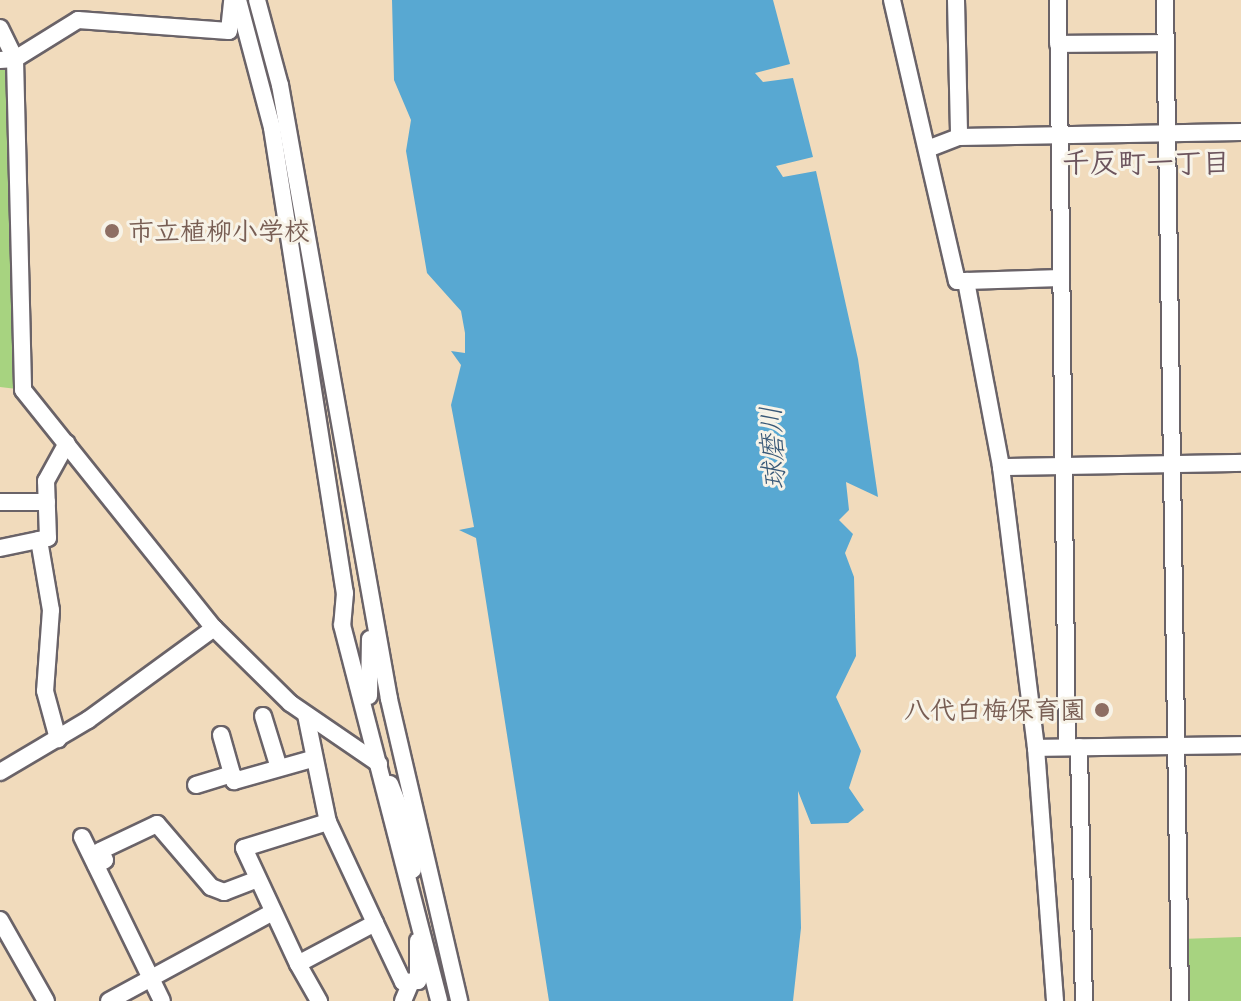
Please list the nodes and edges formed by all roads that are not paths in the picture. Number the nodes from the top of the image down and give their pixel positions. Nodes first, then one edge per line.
1 (235, 0) edge
2 (257, 0) edge
3 (892, 0) edge
4 (956, 0) edge
5 (1058, 0) edge
6 (1165, 0) edge
7 (0, 28) edge
8 (1165, 43) junction
9 (1058, 44) junction
10 (8, 60) edge
11 (1241, 132) edge
12 (1167, 134) junction
13 (959, 137) junction
14 (1061, 137) junction
15 (930, 148) junction
16 (1061, 278) junction
17 (966, 281) junction
18 (67, 443) junction
19 (1172, 463) junction
20 (1241, 463) edge
21 (1063, 464) junction
22 (1001, 467) junction
23 (0, 502) edge
24 (47, 502) junction
25 (39, 540) junction
26 (0, 548) edge
27 (374, 622) junction
28 (214, 628) junction
29 (306, 715) junction
30 (263, 716) dead end
31 (369, 719) junction
32 (221, 735) dead end
33 (58, 739) junction
34 (1241, 745) edge
35 (1176, 746) junction
36 (1073, 747) junction
37 (1036, 748) junction
38 (312, 759) junction
39 (377, 761) junction
40 (279, 768) junction
41 (0, 772) edge
42 (232, 774) junction
43 (196, 785) dead end
44 (328, 822) junction
45 (414, 831) junction
46 (82, 837) dead end
47 (96, 865) junction
48 (258, 879) junction
49 (273, 912) junction
50 (417, 919) junction
51 (0, 920) edge
52 (375, 923) junction
53 (298, 964) junction
54 (150, 979) junction
55 (411, 982) junction
56 (46, 1001) edge
57 (109, 1001) edge
58 (162, 1001) edge
59 (319, 1001) edge
60 (403, 1001) edge
61 (439, 1001) edge
62 (459, 1001) edge
63 (1055, 1001) edge
64 (1084, 1001) edge
65 (1180, 1001) edge

1 - 10 street
1 - 31 street
2 - 27 street
3 - 15 street
4 - 13 street
5 - 9 street
6 - 8 street
7 - 10 street
8 - 9 street
8 - 12 street
9 - 14 street
10 - 18 street
11 - 12 street
12 - 14 street
12 - 19 street
13 - 14 street
13 - 15 street
14 - 16 street
15 - 17 street
16 - 17 street
16 - 21 street
17 - 22 street
18 - 24 street
18 - 28 street
19 - 20 street
19 - 21 street
19 - 35 street
21 - 22 street
21 - 36 street
22 - 37 street
23 - 24 street
24 - 25 street
25 - 26 street
25 - 33 street
27 - 31 street
27 - 45 street
28 - 29 street
28 - 33 street
29 - 38 street
29 - 39 street
30 - 40 street
31 - 39 street
32 - 42 street
33 - 41 street
34 - 35 street
35 - 36 street
35 - 65 street
36 - 37 street
36 - 64 street
37 - 63 street
38 - 40 street
38 - 44 street
39 - 45 street
39 - 50 street
40 - 42 street
42 - 43 street
44 - 48 street
44 - 52 street
45 - 50 street
45 - 62 street
46 - 47 street
47 - 48 street
47 - 54 street
48 - 49 street
49 - 53 street
49 - 54 street
50 - 55 street
50 - 61 street
51 - 56 street
52 - 53 street
52 - 55 street
53 - 59 street
54 - 57 street
54 - 58 street
55 - 60 street

